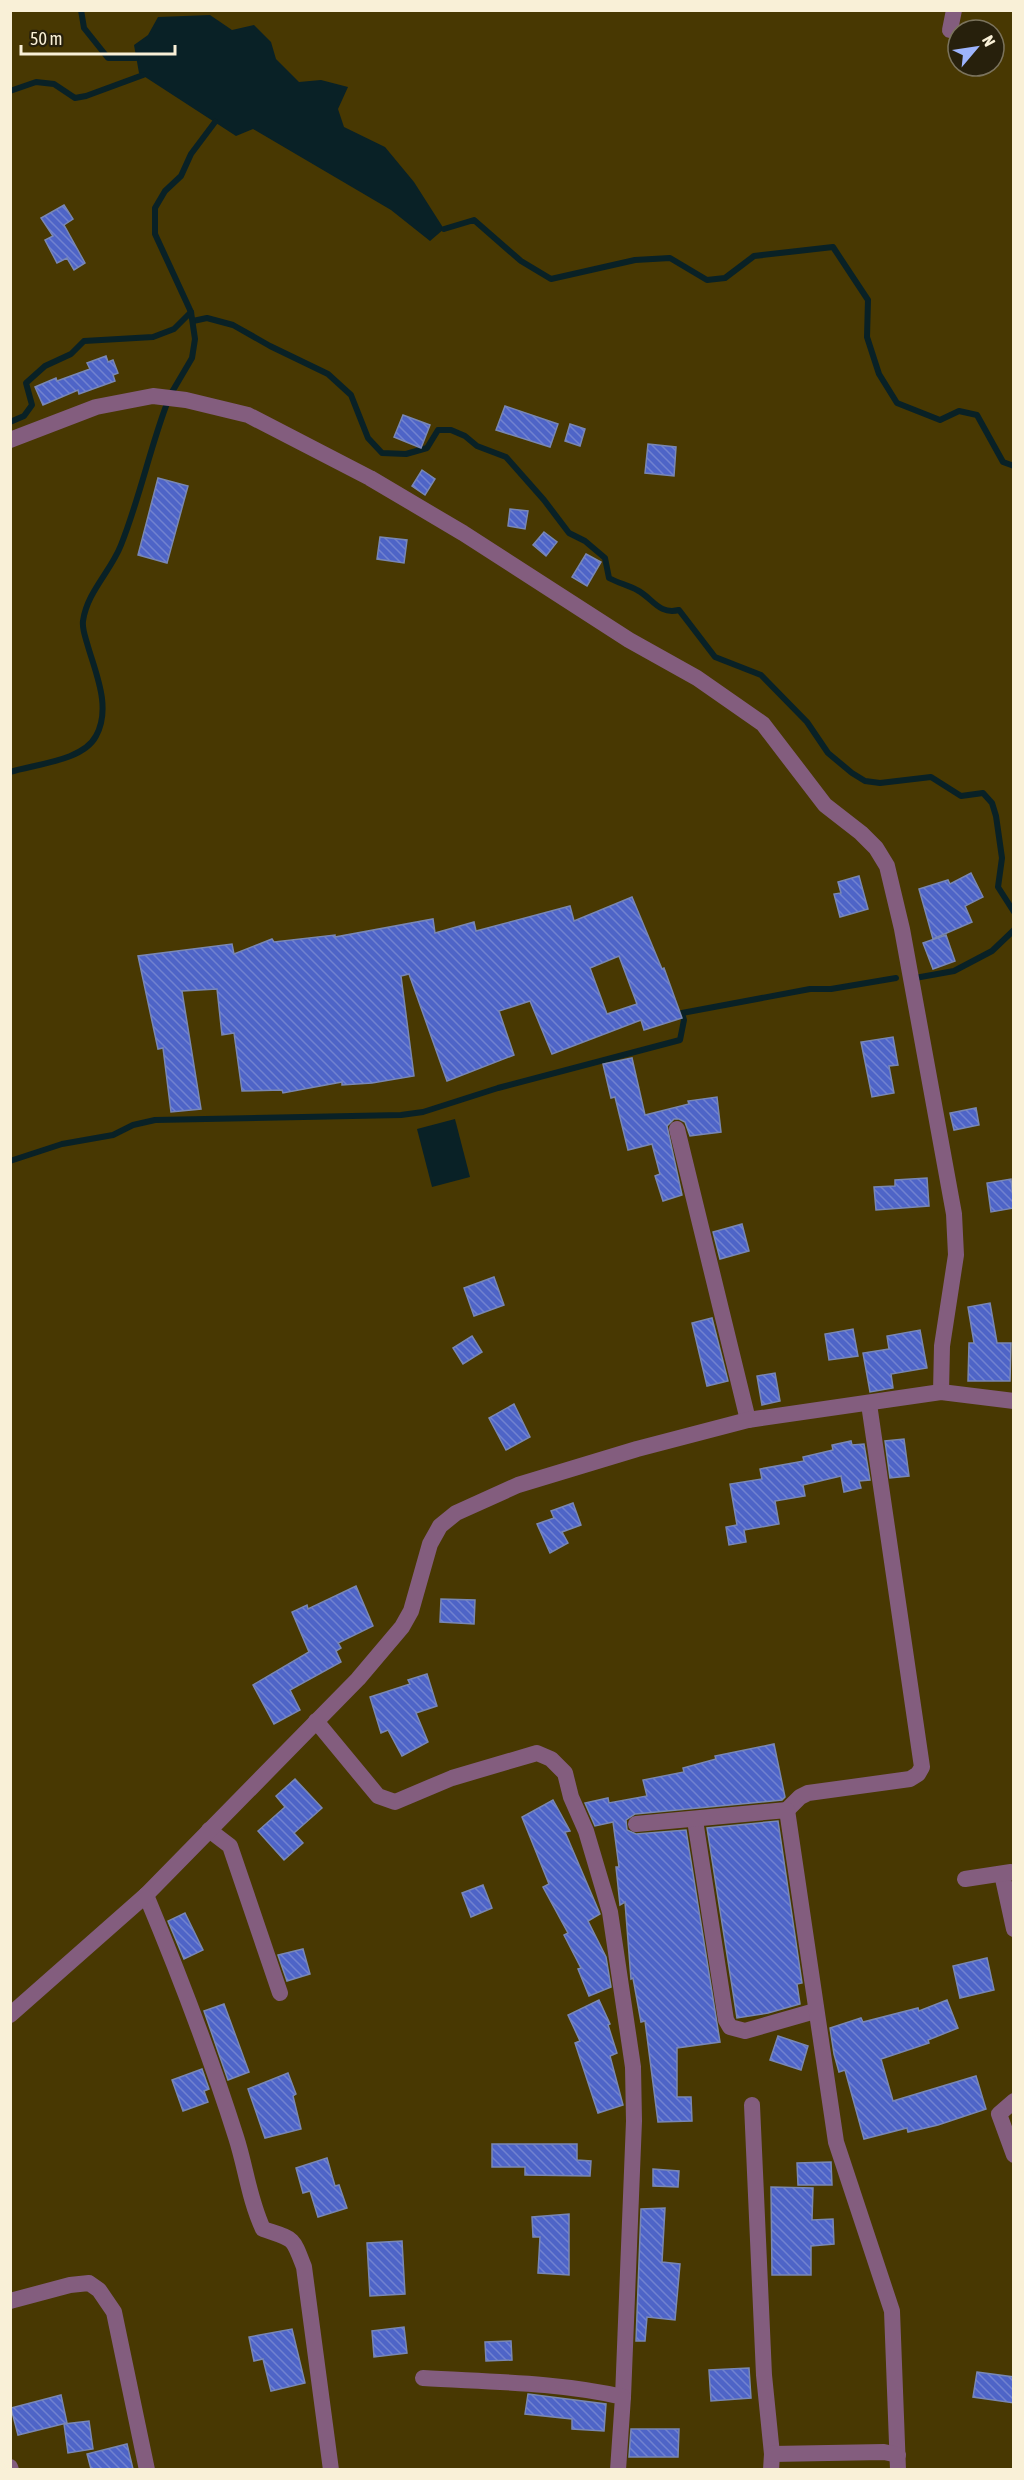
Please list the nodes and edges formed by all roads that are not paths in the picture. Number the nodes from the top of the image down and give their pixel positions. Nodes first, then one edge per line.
1 (10, 440) edge
2 (677, 1129) dead end
3 (941, 1392) junction
4 (1014, 1401) edge
5 (869, 1404) junction
6 (748, 1420) junction
7 (316, 1720) junction
8 (787, 1810) junction
9 (695, 1820) junction
10 (636, 1824) dead end
11 (209, 1830) junction
12 (1008, 1873) edge
13 (965, 1879) dead end
14 (146, 1895) junction
15 (1014, 1929) edge
16 (280, 1993) dead end
17 (815, 2011) junction
18 (10, 2015) edge
19 (1014, 2101) edge
20 (752, 2105) dead end
21 (1014, 2155) edge
22 (10, 2301) edge
23 (423, 2378) dead end
24 (623, 2397) junction
25 (772, 2462) edge
26 (898, 2462) edge
27 (147, 2469) edge
28 (331, 2469) edge
29 (618, 2469) edge

1 - 3 street
2 - 6 street
3 - 4 street
3 - 5 street
5 - 6 street
5 - 8 street
6 - 7 street
7 - 11 street
7 - 24 street
8 - 9 street
8 - 17 street
9 - 10 street
9 - 17 street
11 - 14 street
11 - 16 street
12 - 13 street
12 - 15 street
14 - 18 street
14 - 28 street
17 - 26 street
19 - 21 street
20 - 25 street
22 - 27 street
23 - 24 street
24 - 29 street
25 - 26 street

